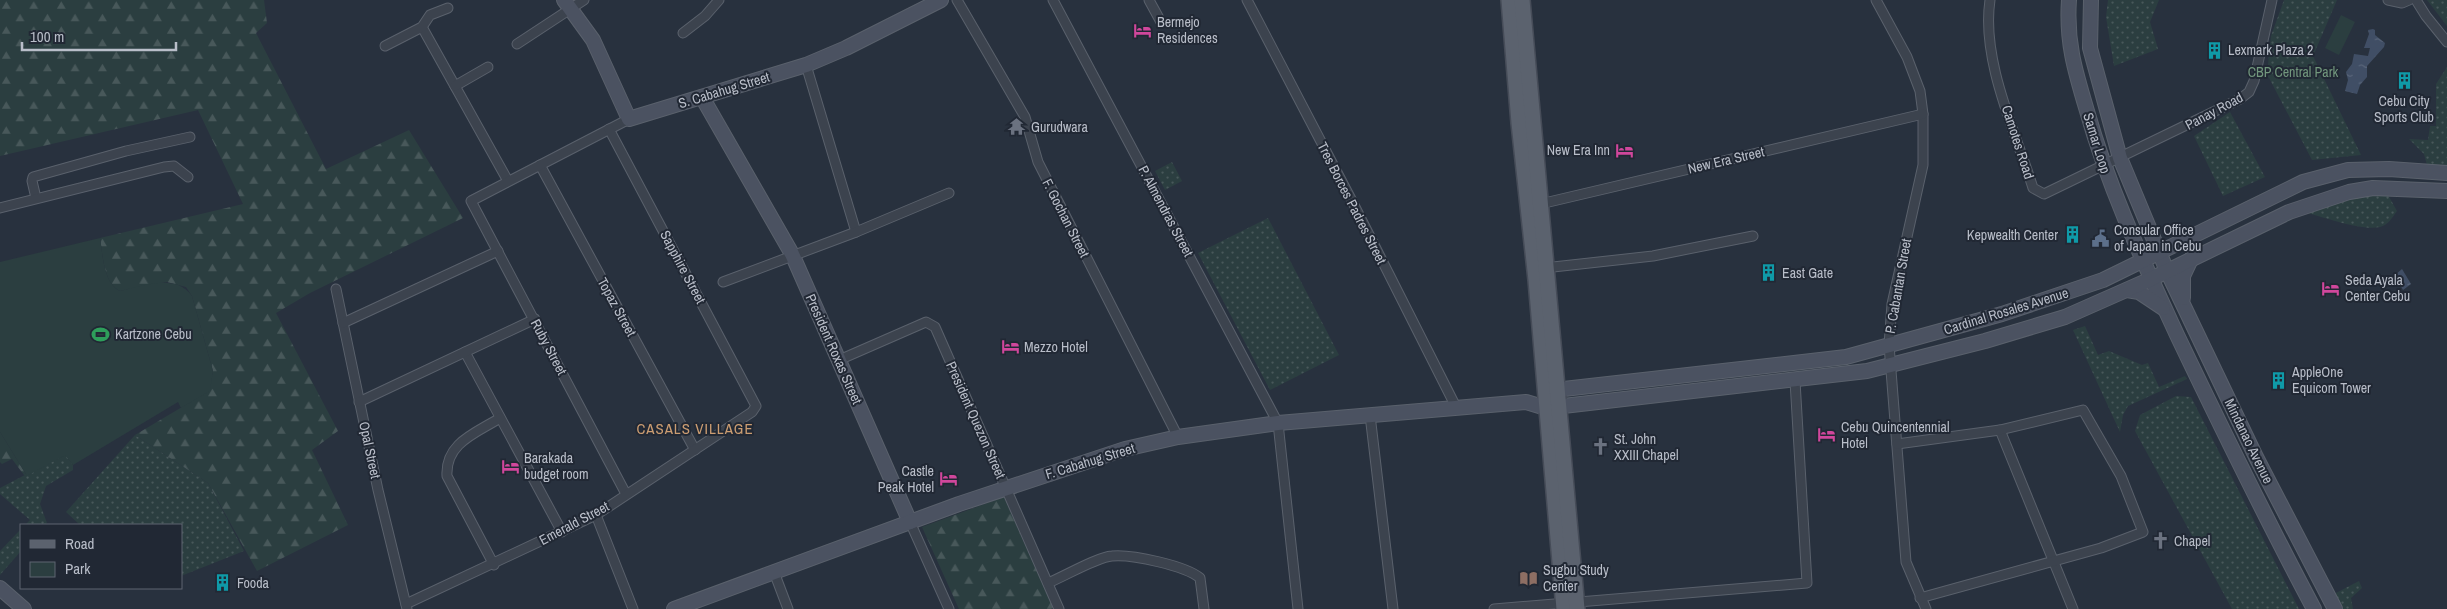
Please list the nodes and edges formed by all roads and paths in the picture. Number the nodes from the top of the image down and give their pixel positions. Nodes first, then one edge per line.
1 (584, 0) edge
2 (720, 0) edge
3 (941, 0) edge
4 (957, 0) edge
5 (1053, 0) edge
6 (1149, 0) edge
7 (1247, 0) edge
8 (1509, 0) edge
9 (1522, 0) edge
10 (1876, 0) edge
11 (1990, 0) edge
12 (2069, 0) edge
13 (2090, 0) edge
14 (2272, 0) edge
15 (2388, 0) edge
16 (2409, 0) edge
17 (2416, 0) edge
18 (567, 5) edge
19 (448, 8) dead end
20 (1161, 22) dead end
21 (422, 27) junction
22 (683, 33) dead end
23 (2447, 42) edge
24 (516, 44) dead end
25 (385, 46) dead end
26 (806, 65) junction
27 (488, 67) dead end
28 (455, 86) junction
29 (702, 97) junction
30 (1923, 114) junction
31 (629, 119) junction
32 (609, 129) junction
33 (190, 137) dead end
34 (2120, 158) junction
35 (540, 165) junction
36 (2103, 166) junction
37 (2447, 173) edge
38 (188, 177) dead end
39 (508, 182) junction
40 (2447, 191) edge
41 (949, 193) dead end
42 (36, 198) junction
43 (1535, 205) junction
44 (0, 208) edge
45 (2150, 228) junction
46 (856, 232) junction
47 (1753, 236) dead end
48 (2134, 239) junction
49 (2183, 241) junction
50 (498, 251) junction
51 (792, 254) junction
52 (2160, 254) junction
53 (2191, 259) junction
54 (2143, 261) junction
55 (1540, 268) junction
56 (2167, 270) junction
57 (2119, 272) junction
58 (2151, 279) junction
59 (723, 282) dead end
60 (336, 289) dead end
61 (2127, 290) junction
62 (2184, 306) junction
63 (2166, 311) junction
64 (535, 319) junction
65 (344, 323) junction
66 (1889, 345) junction
67 (465, 352) junction
68 (839, 360) junction
69 (1890, 365) junction
70 (1795, 381) junction
71 (1551, 390) junction
72 (359, 402) junction
73 (1526, 402) junction
74 (756, 406) joint
75 (1456, 407) junction
76 (1552, 408) junction
77 (1370, 415) junction
78 (500, 418) junction
79 (1278, 423) junction
80 (2000, 430) junction
81 (1178, 437) junction
82 (1897, 444) junction
83 (695, 450) junction
84 (1005, 487) junction
85 (626, 494) junction
86 (596, 515) junction
87 (910, 522) junction
88 (562, 532) junction
89 (2053, 562) junction
90 (494, 565) junction
91 (774, 572) junction
92 (1048, 584) junction
93 (0, 588) edge
94 (1920, 598) junction
95 (1570, 606) edge
96 (407, 607) edge
97 (24, 609) edge
98 (633, 609) edge
99 (674, 609) edge
100 (788, 609) edge
101 (949, 609) edge
102 (1059, 609) edge
103 (1204, 609) edge
104 (1298, 609) edge
105 (1393, 609) edge
106 (1494, 609) edge
107 (1926, 609) edge
108 (2073, 609) edge
109 (2314, 609) edge
110 (2335, 609) edge

1 - 18 street
2 - 22 street
3 - 26 main road, S. Cabahug Street
4 - 81 street, F. Gochan Street
5 - 79 street, P. Almendras Street
6 - 20 street
7 - 75 street, Tres Borces Padres Street
8 - 43 main road
9 - 43 main road
10 - 30 street, P. Cabantan Street
11 - 36 street, Camotes Road
12 - 36 main road, Samar Loop
13 - 34 main road, Samar Loop
14 - 34 street, Panay Road
15 - 16 street
17 - 23 street
18 - 24 street
18 - 31 main road
19 - 21 street
21 - 25 street
21 - 28 street
26 - 29 main road, S. Cabahug Street
26 - 46 street
27 - 28 street
28 - 39 street
29 - 31 main road, S. Cabahug Street
29 - 51 main road, President Roxas Street
30 - 43 street, New Era Street
30 - 66 street, P. Cabantan Street
31 - 32 street
32 - 35 street
32 - 74 street, Sapphire Street
33 - 42 street
34 - 36 street, Camotes Road
34 - 45 main road, Samar Loop
35 - 39 street
35 - 83 street, Topaz Street
36 - 48 main road, Samar Loop
37 - 49 main road, Cardinal Rosales Avenue
38 - 42 street
39 - 50 street, Ruby Street
40 - 53 main road, Cardinal Rosales Avenue
41 - 46 street
42 - 44 street
43 - 55 main road
45 - 49 main road
45 - 52 main road, Samar Loop
46 - 51 street
47 - 55 street
48 - 54 main road, Samar Loop
48 - 57 main road
49 - 52 main road, Cardinal Rosales Avenue
50 - 64 street, Ruby Street
50 - 65 street
51 - 59 street
51 - 68 main road, President Roxas Street
52 - 54 main road, Cardinal Rosales Avenue
52 - 56 main road, Samar Loop
53 - 56 main road, Cardinal Rosales Avenue
53 - 62 main road
54 - 57 main road, Cardinal Rosales Avenue
54 - 58 main road, Samar Loop
55 - 71 main road
56 - 58 main road, Cardinal Rosales Avenue
56 - 62 main road, Mindanao Avenue
57 - 66 main road, Cardinal Rosales Avenue
58 - 61 main road, Cardinal Rosales Avenue
58 - 63 main road, Mindanao Avenue
60 - 65 street, Opal Street
61 - 63 main road
61 - 69 main road, Cardinal Rosales Avenue
62 - 110 main road, Mindanao Avenue
63 - 109 main road, Mindanao Avenue
64 - 67 street
64 - 85 street, Ruby Street
65 - 72 street, Opal Street
66 - 69 street, P. Cabantan Street
66 - 71 main road, Cardinal Rosales Avenue
67 - 72 street
67 - 78 street
68 - 84 street, President Quezon Street
68 - 87 main road, President Roxas Street
69 - 70 main road, Cardinal Rosales Avenue
69 - 82 street, P. Cabantan Street
70 - 76 main road, Cardinal Rosales Avenue
70 - 95 street
71 - 73 main road, F. Cabahug Street
71 - 76 main road
72 - 96 street, Opal Street
73 - 75 main road, F. Cabahug Street
73 - 76 main road, F. Cabahug Street
74 - 83 street, Emerald Street
75 - 77 main road, F. Cabahug Street
76 - 95 main road
77 - 79 main road, F. Cabahug Street
77 - 105 street
78 - 88 street
78 - 90 street
79 - 81 main road, F. Cabahug Street
79 - 104 street
80 - 82 street
80 - 89 street
80 - 89 street
81 - 84 main road, F. Cabahug Street
82 - 94 street, P. Cabantan Street
83 - 85 street, Emerald Street
84 - 87 main road, F. Cabahug Street
84 - 92 street, President Quezon Street
85 - 86 street, Emerald Street
86 - 88 street, Emerald Street
86 - 98 street
87 - 91 main road, F. Cabahug Street
87 - 101 street, President Roxas Street
88 - 90 street, Emerald Street
89 - 94 street
89 - 108 street
90 - 96 street, Emerald Street
91 - 99 main road, F. Cabahug Street
91 - 100 street
92 - 102 street, President Quezon Street
92 - 103 street
93 - 97 main road
94 - 107 street, P. Cabantan Street
95 - 106 street

